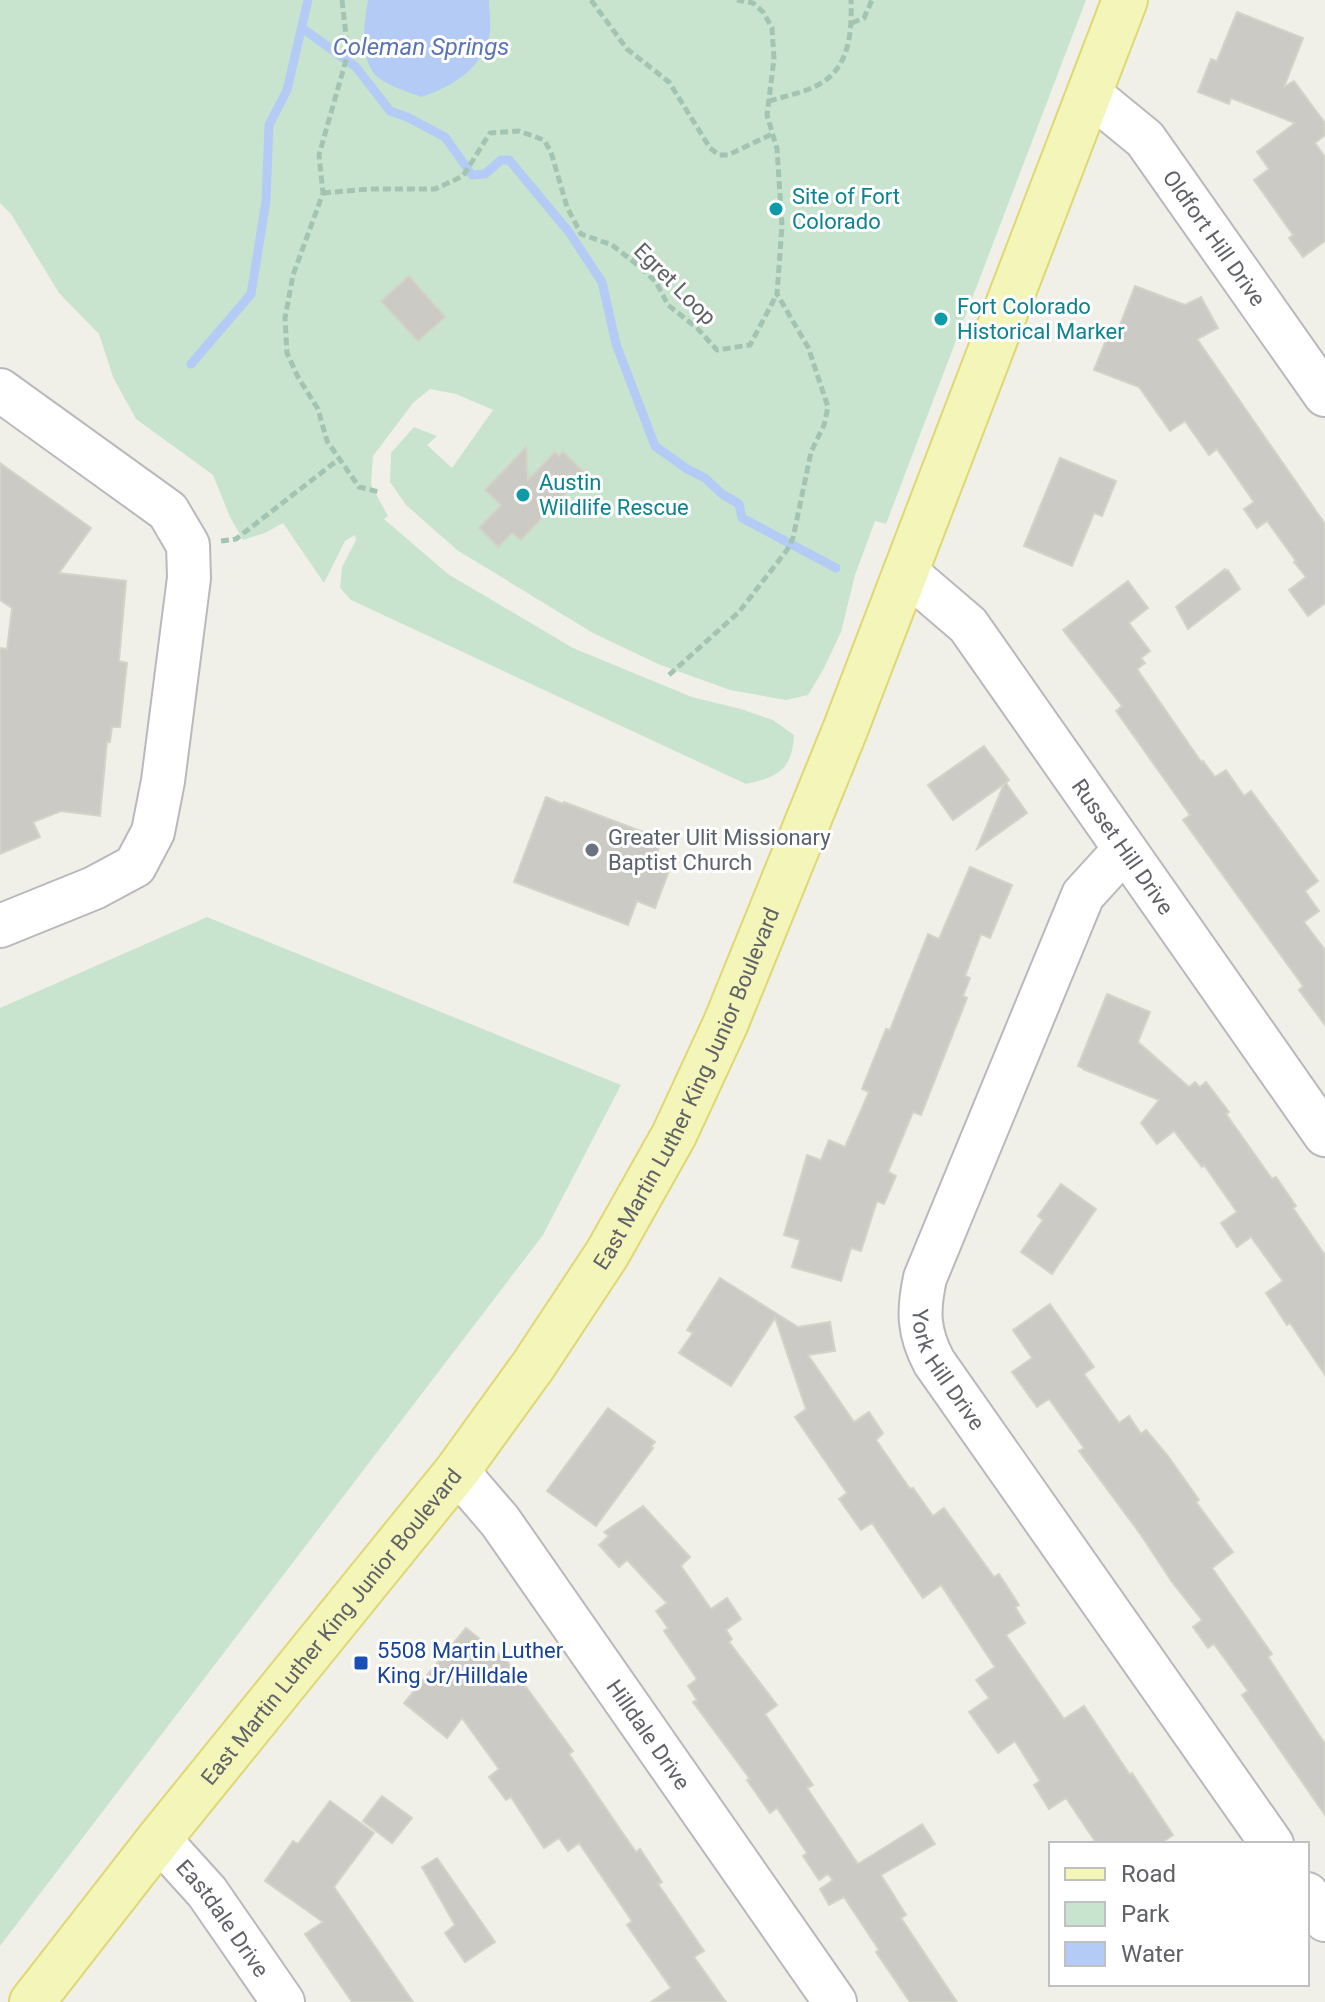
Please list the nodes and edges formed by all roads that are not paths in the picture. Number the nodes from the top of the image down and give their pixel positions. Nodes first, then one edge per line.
1 (1125, 0) edge
2 (1090, 94) junction
3 (0, 390) edge
4 (1325, 395) edge
5 (906, 572) junction
6 (1124, 850) junction
7 (0, 926) edge
8 (1325, 1135) edge
9 (457, 1471) junction
10 (159, 1839) junction
11 (1271, 1842) edge
12 (1309, 1897) edge
13 (1325, 1920) edge
14 (32, 2002) edge
15 (283, 2002) edge
16 (835, 2002) edge

1 - 2 main road, East Martin Luther King Junior Boulevard
2 - 4 street, Oldfort Hill Drive
2 - 5 main road, East Martin Luther King Junior Boulevard
3 - 7 street
5 - 6 street, Russet Hill Drive
5 - 9 main road, East Martin Luther King Junior Boulevard
6 - 8 street, Russet Hill Drive
6 - 11 street, York Hill Drive
9 - 10 main road, East Martin Luther King Junior Boulevard
9 - 16 street, Hilldale Drive
10 - 14 main road, East Martin Luther King Junior Boulevard
10 - 15 street, Eastdale Drive
12 - 13 street

